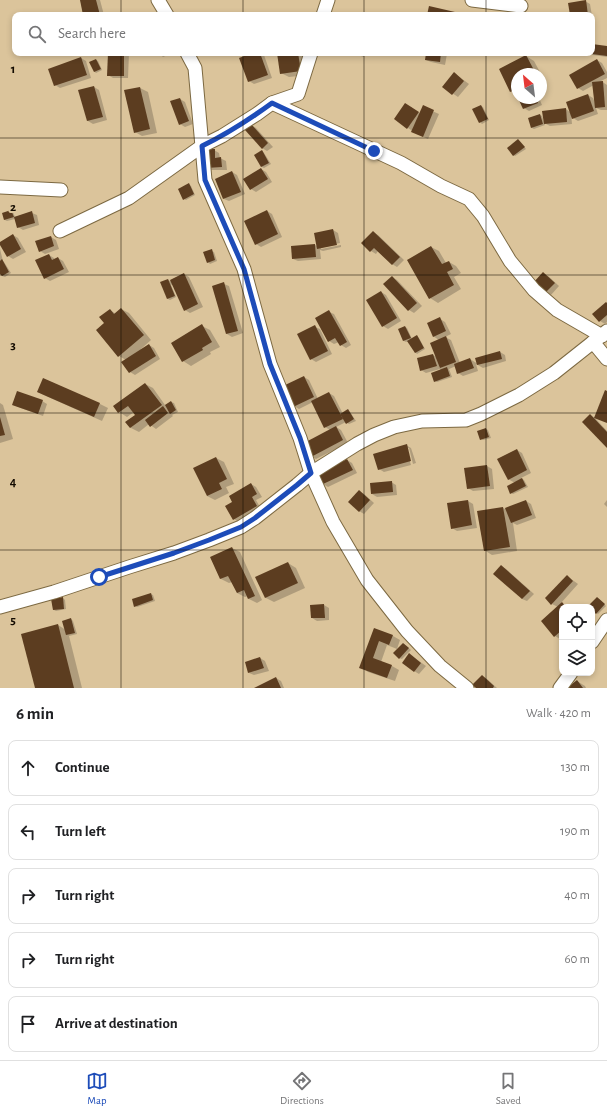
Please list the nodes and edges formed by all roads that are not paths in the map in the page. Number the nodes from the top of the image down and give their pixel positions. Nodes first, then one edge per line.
1 (158, 0) edge
2 (328, 0) edge
3 (472, 0) edge
4 (521, 6) dead end
5 (165, 12) edge
6 (324, 12) edge
7 (189, 56) edge
8 (310, 56) edge
9 (272, 103) junction
10 (202, 146) junction
11 (0, 187) edge
12 (60, 190) dead end
13 (60, 232) dead end
14 (601, 336) edge
15 (607, 359) edge
16 (311, 473) junction
17 (0, 607) edge
18 (607, 620) edge
19 (593, 640) edge
20 (569, 676) edge
21 (467, 688) edge
22 (560, 688) edge

1 - 5 street
2 - 6 street
3 - 4 street
7 - 10 street
8 - 9 street
9 - 10 street
9 - 14 street
10 - 13 street
10 - 16 street
11 - 12 street
14 - 15 street
14 - 16 street
16 - 17 street
16 - 21 street
18 - 19 street
20 - 22 street

